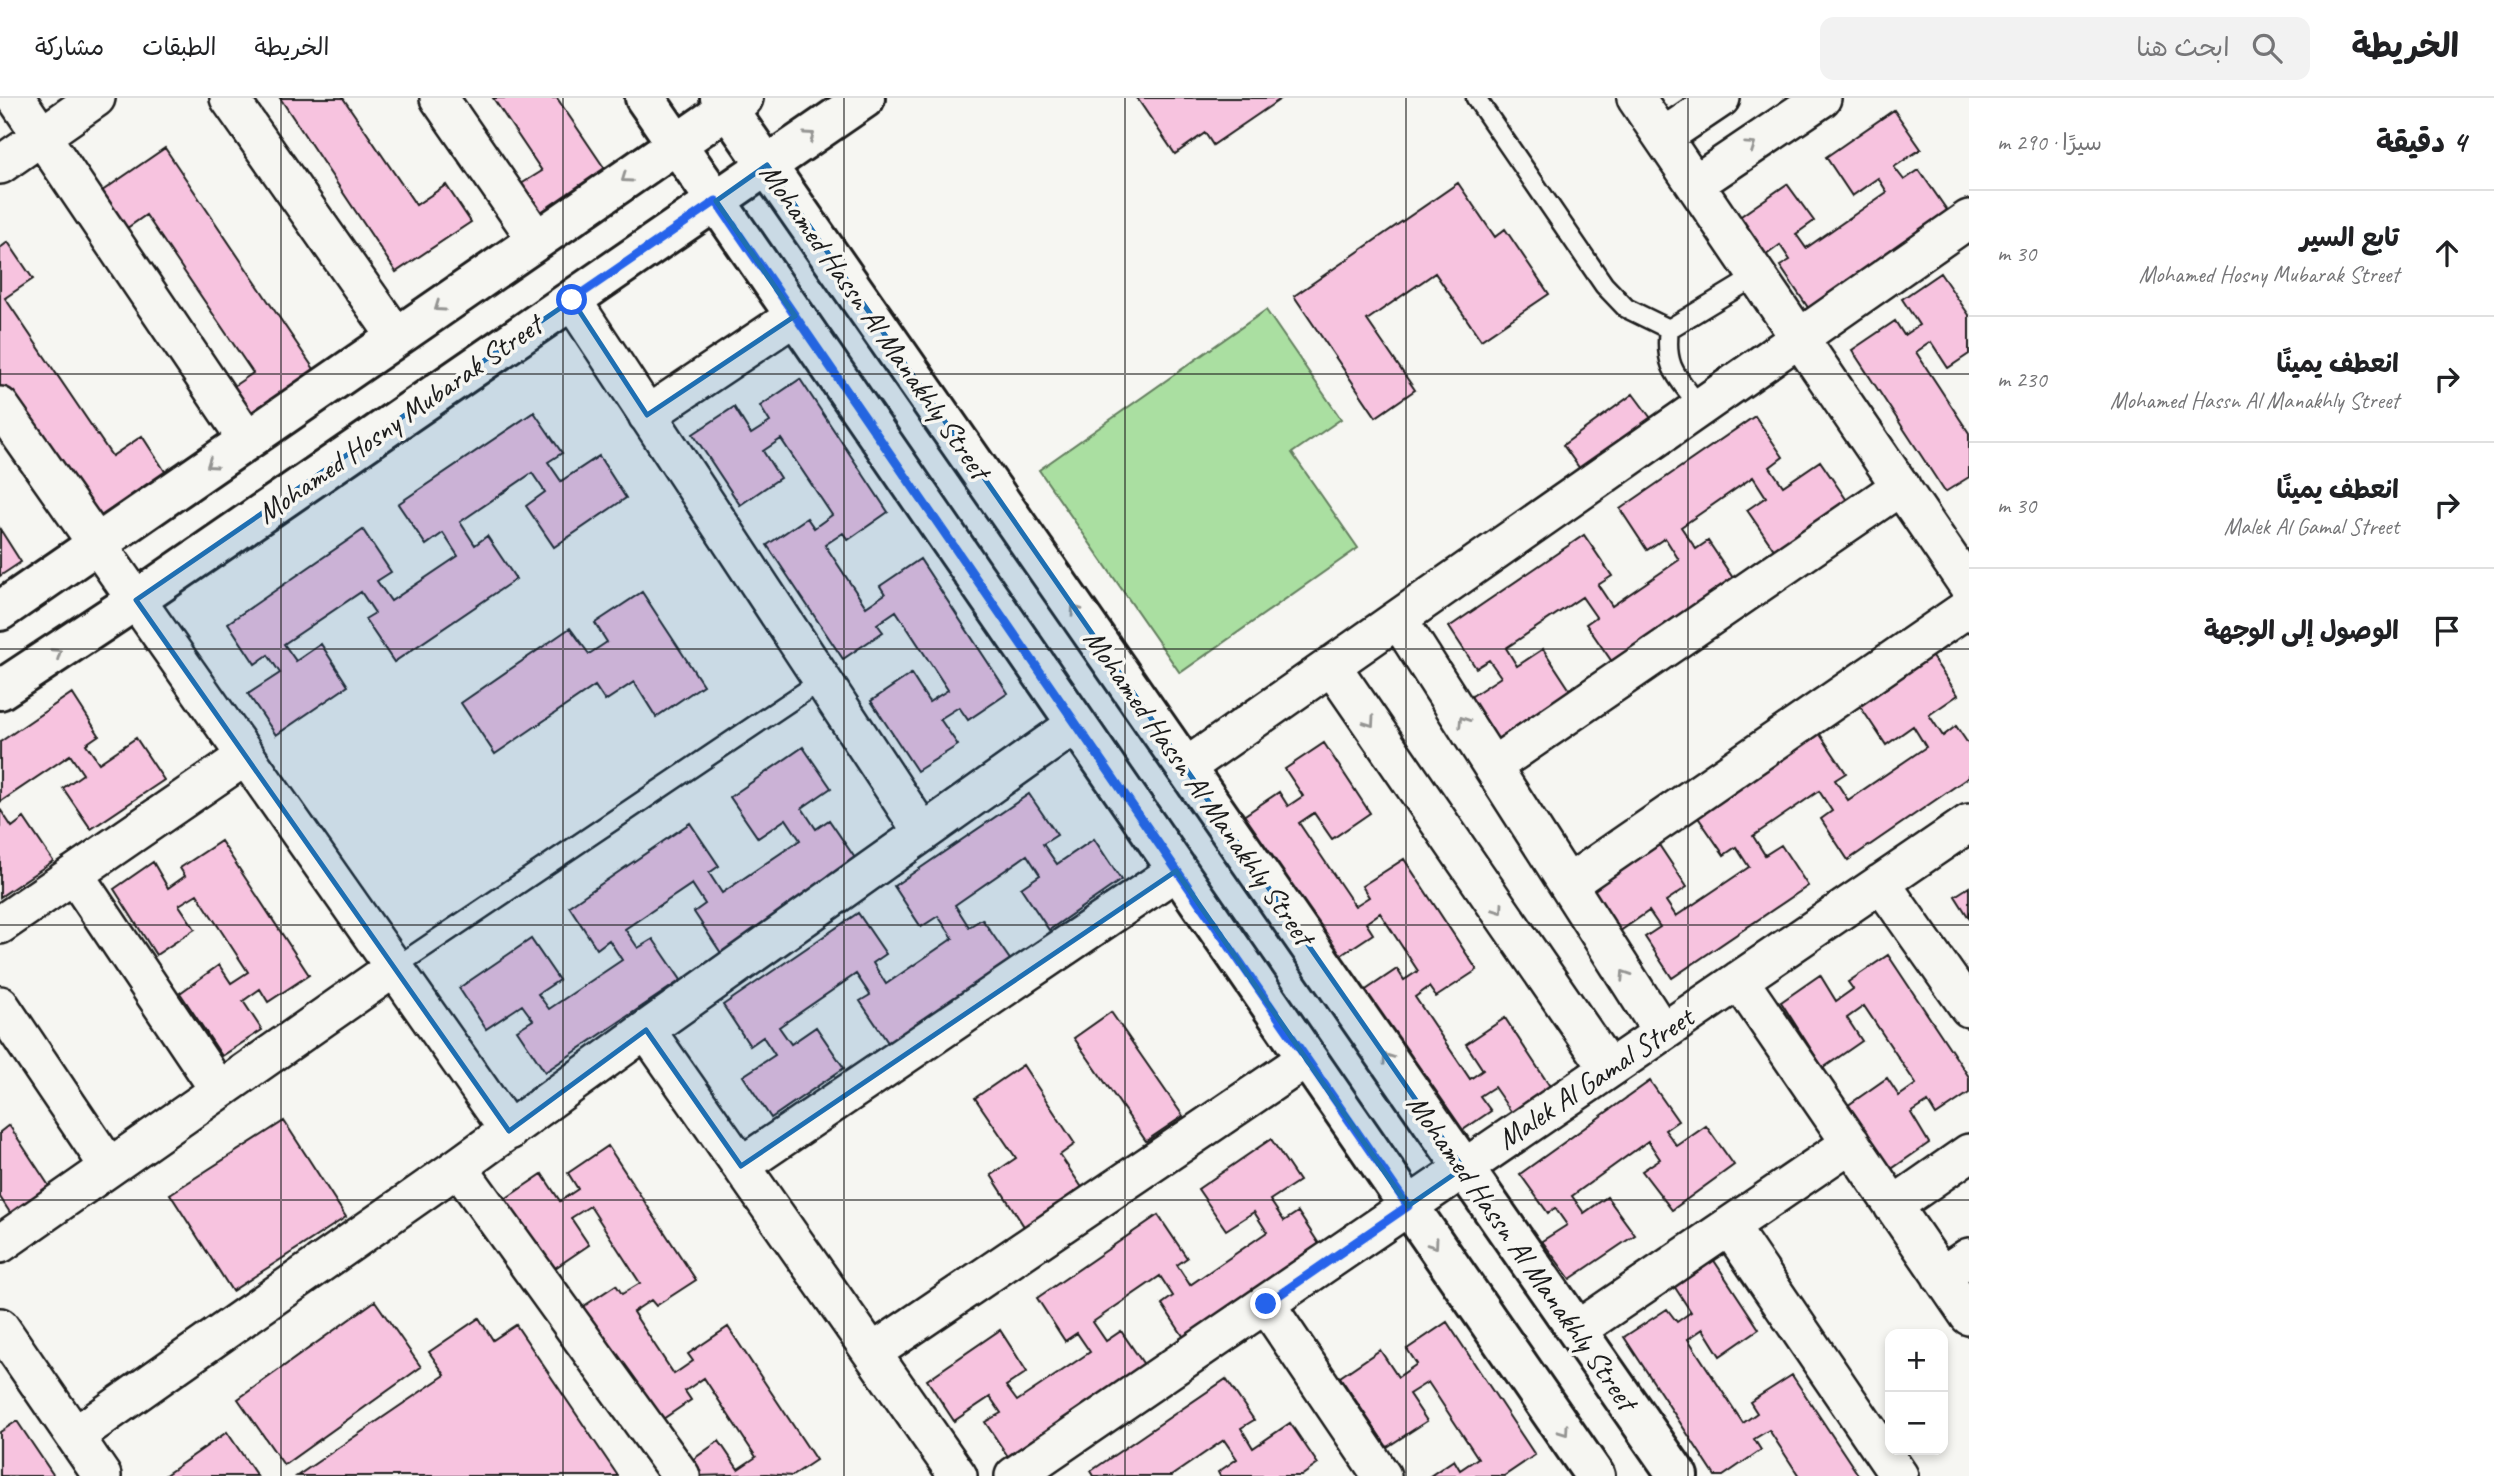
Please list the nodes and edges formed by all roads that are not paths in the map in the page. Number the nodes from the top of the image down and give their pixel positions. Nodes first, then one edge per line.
1 (16, 98) edge
2 (96, 98) edge
3 (229, 98) edge
4 (439, 98) edge
5 (645, 98) edge
6 (865, 98) edge
7 (1476, 98) edge
8 (1636, 98) edge
9 (1721, 98) edge
10 (1822, 98) edge
11 (730, 102) edge
12 (42, 136) junction
13 (1663, 137) junction
14 (676, 144) junction
15 (0, 165) edge
16 (767, 166) junction
17 (1695, 184) junction
18 (716, 201) junction
19 (1965, 229) edge
20 (537, 240) junction
21 (1758, 275) junction
22 (572, 300) junction
23 (795, 316) junction
24 (1669, 329) junction
25 (397, 336) junction
26 (1798, 338) junction
27 (0, 406) edge
28 (1700, 407) junction
29 (647, 415) junction
30 (247, 439) junction
31 (1900, 486) junction
32 (97, 543) junction
33 (1969, 587) edge
34 (136, 600) junction
35 (1969, 607) edge
36 (0, 611) edge
37 (1398, 619) junction
38 (1331, 665) junction
39 (822, 680) junction
40 (0, 690) edge
41 (1076, 724) junction
42 (246, 756) junction
43 (1493, 766) junction
44 (1185, 768) junction
45 (1969, 823) edge
46 (923, 833) junction
47 (1176, 871) junction
48 (74, 874) junction
49 (1881, 883) junction
50 (1567, 884) junction
51 (0, 925) edge
52 (394, 968) junction
53 (1739, 980) junction
54 (0, 1005) edge
55 (1969, 1008) edge
56 (646, 1030) junction
57 (1662, 1032) junction
58 (1306, 1059) junction
59 (1609, 1069) junction
60 (219, 1090) junction
61 (509, 1130) junction
62 (1851, 1143) junction
63 (1969, 1153) edge
64 (741, 1166) junction
65 (109, 1167) junction
66 (458, 1167) junction
67 (1464, 1168) junction
68 (1408, 1206) junction
69 (1893, 1206) junction
70 (1729, 1226) junction
71 (0, 1244) edge
72 (1955, 1266) edge
73 (1266, 1304) junction
74 (1969, 1317) edge
75 (0, 1327) edge
76 (1577, 1330) junction
77 (872, 1353) junction
78 (75, 1436) junction
79 (1366, 1470) edge
80 (102, 1476) edge
81 (681, 1476) edge
82 (958, 1476) edge
83 (1014, 1476) edge
84 (1595, 1476) edge
85 (1678, 1476) edge
86 (1899, 1476) edge

1 - 12 street
2 - 12 street
3 - 25 street
4 - 20 street
5 - 14 street, Mohamed Hassn Al Manakhly Street
16 -> 6 street, Mohamed Hosny Mubarak Street
7 - 24 lane
8 - 13 street
9 - 13 street
17 -> 10 street
11 - 14 street
11 - 16 street, Mohamed Hassn Al Manakhly Street
12 - 15 street
12 - 30 street
13 - 17 street
14 - 18 street, Mohamed Hassn Al Manakhly Street
14 -> 20 street
16 - 18 street, Mohamed Hosny Mubarak Street
44 -> 16 street, Mohamed Hassn Al Manakhly Street
17 - 21 street
18 - 22 street, Mohamed Hosny Mubarak Street
18 - 23 street, Mohamed Hassn Al Manakhly Street
19 - 26 street
20 -> 25 street
21 - 24 lane
21 - 26 street
22 - 29 street
22 - 34 street, Mohamed Hosny Mubarak Street
23 - 29 street
23 - 41 street, Mohamed Hassn Al Manakhly Street
24 - 28 lane
25 - 30 street
26 - 28 street
26 - 31 street
27 - 32 street
28 - 37 street
29 - 39 street
30 -> 32 street
31 - 33 street
31 - 43 street
32 - 34 street
32 - 36 street
40 -> 34 street, Mohamed Hosny Mubarak Street
34 - 42 street
35 - 50 street
37 - 38 street
43 -> 37 street
38 - 44 street
38 -> 59 street
39 - 46 street
39 - 52 lane
41 - 46 street
41 - 47 street, Mohamed Hassn Al Manakhly Street
42 - 48 street
42 - 52 street
43 - 50 street
67 -> 44 street, Mohamed Hassn Al Manakhly Street
45 - 49 street, Malek Al Gamal Street
46 - 56 street
47 - 58 street, Mohamed Hassn Al Manakhly Street
47 - 64 street
48 - 51 street
48 - 60 street
49 - 53 street, Malek Al Gamal Street
49 - 55 street
57 -> 50 street
52 - 60 street
52 - 61 street
53 - 57 street, Malek Al Gamal Street
53 - 62 street
54 - 65 street
56 - 61 street
56 - 64 street
57 - 59 street, Malek Al Gamal Street
58 - 68 street, Mohamed Hassn Al Manakhly Street
58 - 77 street
59 - 67 street, Malek Al Gamal Street
60 - 65 street
61 - 66 street
62 - 69 street
62 - 70 street
63 - 69 street
64 - 77 street
65 - 71 street
66 - 78 street
66 - 81 street
67 - 68 street, Malek Al Gamal Street
67 - 76 street, Mohamed Hassn Al Manakhly Street
68 - 73 street, Malek Al Gamal Street
68 -> 84 street, Mohamed Hassn Al Manakhly Street
69 - 72 street
70 - 76 street
70 - 86 street
72 - 74 street
73 - 79 street
73 - 83 street, Malek Al Gamal Street
75 - 78 street
76 - 85 street, Mohamed Hassn Al Manakhly Street
77 - 82 street
78 - 80 street

